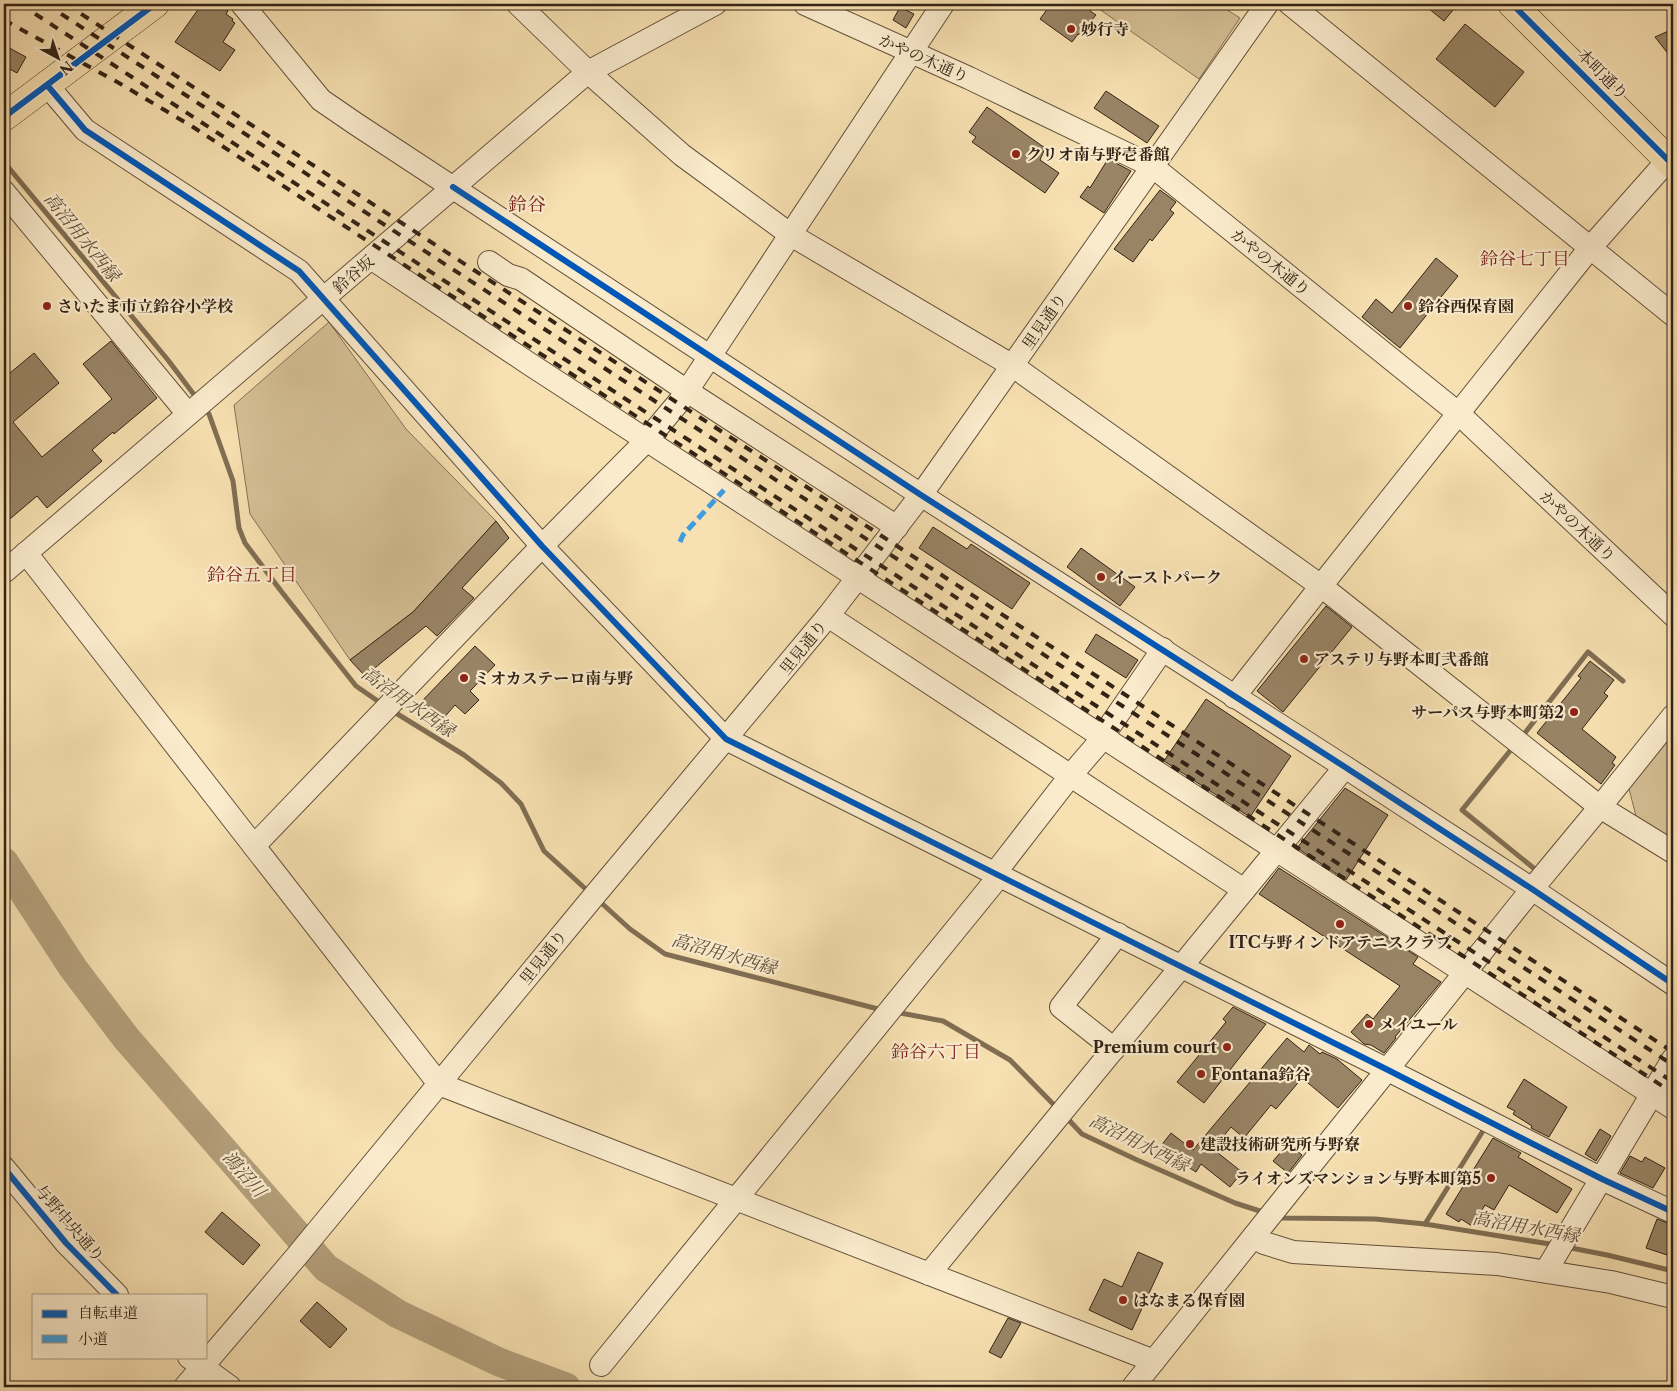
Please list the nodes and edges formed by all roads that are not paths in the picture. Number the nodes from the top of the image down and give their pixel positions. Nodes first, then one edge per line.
1 (155, 4) edge
2 (242, 4) edge
3 (518, 4) edge
4 (715, 4) edge
5 (805, 4) edge
6 (943, 4) edge
7 (1267, 4) edge
8 (1290, 4) edge
9 (1512, 4) edge
10 (912, 53) junction
11 (588, 72) junction
12 (47, 84) junction
13 (4, 117) edge
14 (1670, 163) edge
15 (1152, 166) junction
16 (453, 187) junction
17 (4, 192) edge
18 (791, 235) junction
19 (1590, 248) junction
20 (371, 258) junction
21 (490, 262) dead end
22 (324, 299) junction
23 (1673, 315) edge
24 (710, 357) junction
25 (1013, 366) junction
26 (687, 391) junction
27 (197, 407) junction
28 (1458, 413) junction
29 (647, 440) junction
30 (921, 495) junction
31 (897, 527) junction
32 (542, 546) junction
33 (26, 553) junction
34 (4, 572) edge
35 (858, 578) junction
36 (1320, 586) junction
37 (1673, 615) edge
38 (828, 616) junction
39 (1163, 649) junction
40 (1234, 697) junction
41 (1673, 716) edge
42 (1103, 737) junction
43 (726, 739) junction
44 (1345, 767) junction
45 (1071, 775) junction
46 (1600, 807) junction
47 (254, 846) junction
48 (1277, 850) junction
49 (1673, 852) edge
50 (997, 874) junction
51 (1532, 889) junction
52 (1244, 890) junction
53 (1118, 934) junction
54 (1182, 966) junction
55 (1466, 973) junction
56 (1673, 984) edge
57 (1114, 1049) junction
58 (1673, 1059) edge
59 (1388, 1070) junction
60 (439, 1084) junction
61 (1652, 1094) junction
62 (1673, 1108) edge
63 (4, 1168) edge
64 (1602, 1179) junction
65 (736, 1199) junction
66 (1673, 1212) edge
67 (1254, 1237) junction
68 (1557, 1253) junction
69 (930, 1274) junction
70 (116, 1294) edge
71 (1673, 1297) edge
72 (208, 1348) edge
73 (1154, 1361) junction
74 (195, 1362) edge
75 (600, 1365) dead end
76 (185, 1387) edge
77 (230, 1387) edge
78 (1132, 1387) edge

1 - 12 main road
2 - 16 street
3 - 11 street
4 - 11 street, 鈴谷坂
5 - 10 street, かやの木通り
6 - 10 street
7 - 15 street, 里見通り
8 - 19 street
9 - 14 main road, 本町通り
10 - 15 street, かやの木通り
10 - 18 street
11 - 16 street, 鈴谷坂
11 - 18 street
12 - 13 main road
12 - 22 street
14 - 19 street
15 - 25 street, 里見通り
15 - 28 street, かやの木通り
16 - 20 street, 鈴谷坂
16 - 24 street
17 - 27 street
18 - 24 street
18 - 25 street
19 - 23 street
19 - 28 street
20 - 22 street, 鈴谷坂
20 - 29 street
21 - 26 street
22 - 27 street, 鈴谷坂
22 - 32 street
24 - 26 street
24 - 30 street
25 - 30 street, 里見通り
25 - 36 street
26 - 29 street
26 - 31 street
27 - 33 street, 鈴谷坂
28 - 36 street
28 - 37 street, かやの木通り
29 - 32 street
29 - 35 street
30 - 31 street, 里見通り
30 - 39 street
31 - 35 street, 里見通り
32 - 43 street
32 - 47 street
33 - 34 street, 鈴谷坂
33 - 47 street
35 - 38 street, 里見通り
35 - 42 street
36 - 40 street
36 - 46 street
38 - 43 street, 里見通り
38 - 45 street
39 - 40 street
39 - 42 street
40 - 44 street
41 - 46 street
42 - 45 street
42 - 48 street
43 - 50 street
43 - 60 street, 里見通り
44 - 48 street
44 - 51 street
45 - 50 street
45 - 52 street
46 - 49 street
46 - 51 street
47 - 60 street
48 - 52 street
48 - 55 street
50 - 53 street
50 - 65 street
51 - 55 street
51 - 56 street
52 - 54 street
53 - 54 street
53 - 57 street
54 - 57 street
54 - 59 street
55 - 59 street
55 - 61 street
57 - 69 street
58 - 61 street
59 - 64 street
59 - 67 street
60 - 65 street
60 - 72 street, 里見通り
61 - 62 street
61 - 64 street
63 - 70 street, 与野中央通り
64 - 66 street
64 - 68 street
65 - 69 street
65 - 75 street
67 - 68 street
67 - 73 street
68 - 71 street
69 - 73 street
73 - 78 street
74 - 76 street
74 - 77 street

